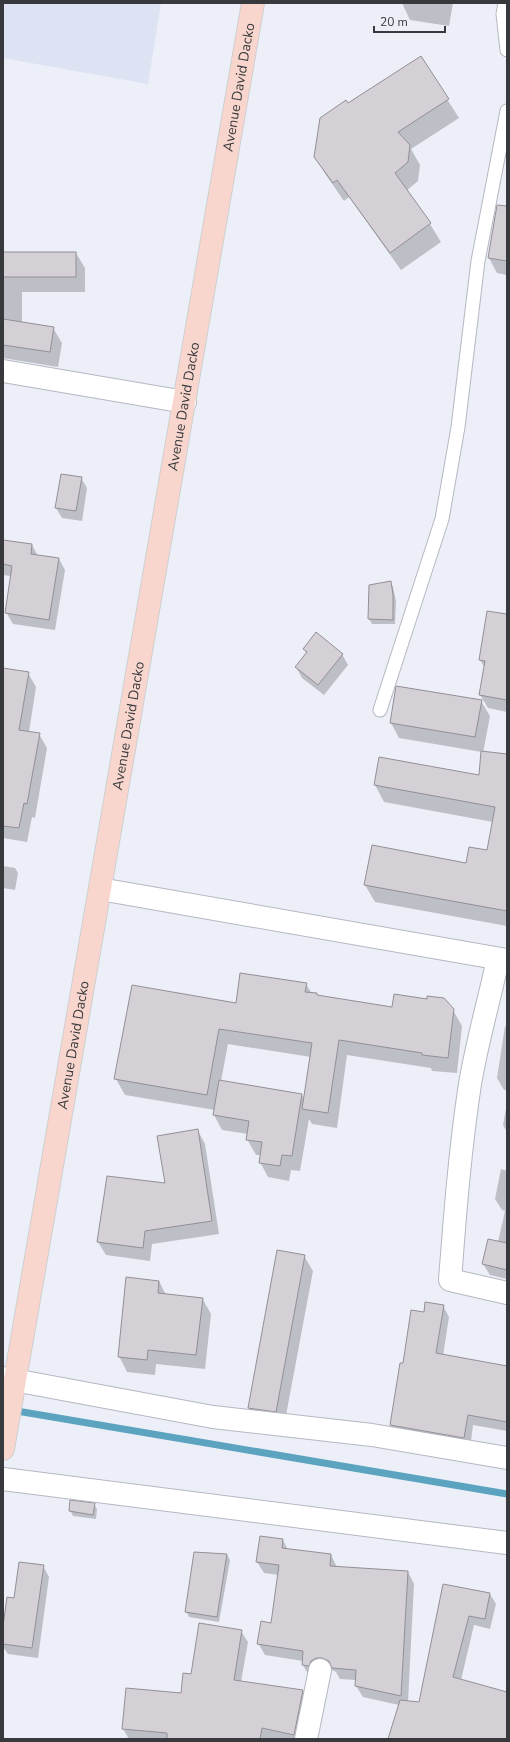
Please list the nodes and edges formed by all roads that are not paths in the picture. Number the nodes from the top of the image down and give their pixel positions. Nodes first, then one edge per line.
1 (253, 3) edge
2 (505, 3) edge
3 (507, 50) edge
4 (507, 111) edge
5 (3, 371) edge
6 (185, 402) junction
7 (380, 710) dead end
8 (100, 889) junction
9 (503, 960) edge
10 (507, 1293) edge
11 (10, 1382) edge
12 (3, 1449) edge
13 (507, 1458) edge
14 (3, 1479) edge
15 (507, 1543) edge
16 (320, 1670) dead end
17 (306, 1739) edge

1 - 6 main road, Avenue David Dacko
2 - 3 lane
4 - 7 lane
5 - 6 street
6 - 8 main road, Avenue David Dacko
8 - 9 street
8 - 11 main road, Avenue David Dacko
9 - 10 street
11 - 12 main road, Avenue David Dacko
11 - 13 street
14 - 15 street
16 - 17 street

